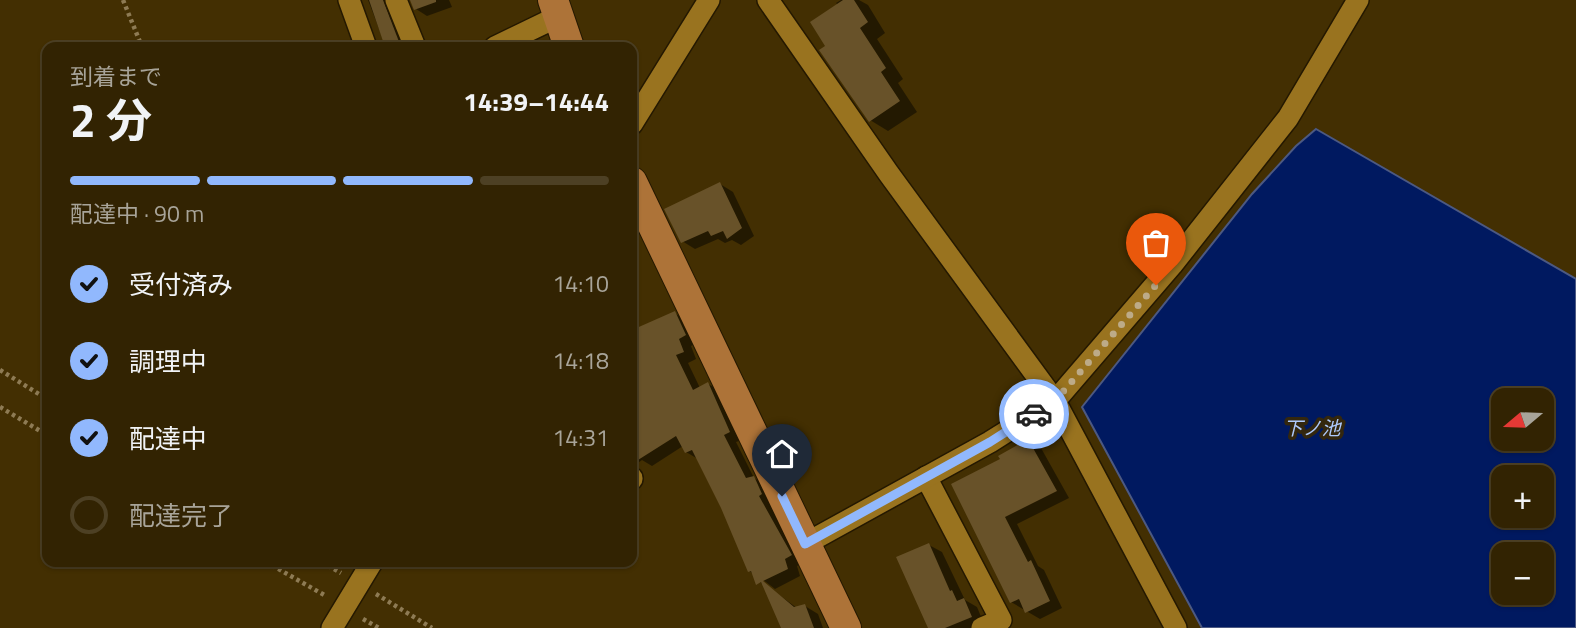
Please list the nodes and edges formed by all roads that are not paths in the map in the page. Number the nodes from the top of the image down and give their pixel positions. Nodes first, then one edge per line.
1 (349, 0) edge
2 (396, 0) edge
3 (709, 0) edge
4 (768, 0) edge
5 (1358, 0) edge
6 (555, 9) edge
7 (364, 42) edge
8 (413, 42) edge
9 (503, 42) edge
10 (567, 42) edge
11 (637, 116) edge
12 (637, 192) edge
13 (1055, 401) junction
14 (926, 477) junction
15 (805, 544) junction
16 (369, 567) edge
17 (332, 628) edge
18 (846, 628) edge
19 (982, 628) edge
20 (1176, 628) edge

1 - 7 street
2 - 8 street
3 - 11 street
4 - 13 street
5 - 13 street
6 - 9 street
6 - 10 main road
12 - 15 main road
13 - 14 street
13 - 20 street
14 - 15 street
14 - 19 street
15 - 18 main road
16 - 17 street

